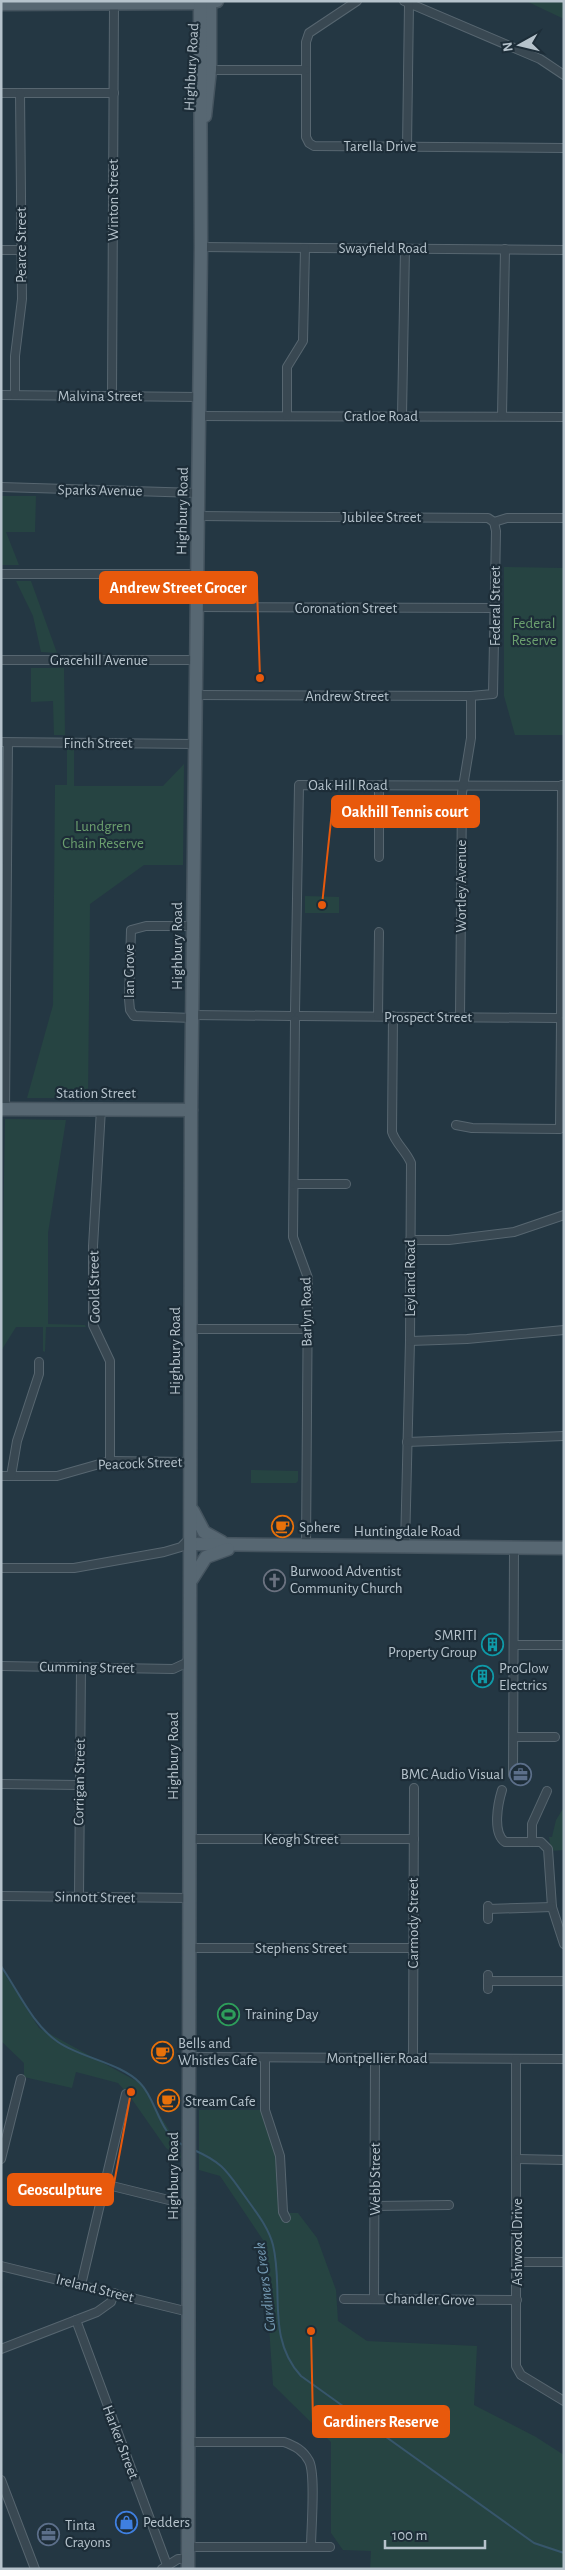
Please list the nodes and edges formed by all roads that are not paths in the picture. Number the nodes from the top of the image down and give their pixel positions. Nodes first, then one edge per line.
1 (357, 1) edge
2 (42, 2) edge
3 (207, 2) edge
4 (407, 2) edge
5 (1, 4) edge
6 (114, 4) junction
7 (205, 70) junction
8 (306, 70) junction
9 (564, 76) edge
10 (114, 93) junction
11 (1, 94) edge
12 (20, 94) junction
13 (408, 147) junction
14 (564, 148) edge
15 (202, 247) junction
16 (305, 248) junction
17 (405, 248) junction
18 (505, 249) junction
19 (1, 250) edge
20 (21, 250) junction
21 (564, 250) edge
22 (1, 395) edge
23 (15, 395) junction
24 (112, 396) junction
25 (199, 396) junction
26 (199, 416) junction
27 (287, 416) junction
28 (402, 416) junction
29 (502, 416) junction
30 (564, 416) edge
31 (1, 488) edge
32 (198, 492) junction
33 (198, 516) junction
34 (564, 518) edge
35 (494, 522) junction
36 (1, 574) edge
37 (198, 574) junction
38 (197, 607) junction
39 (495, 608) junction
40 (1, 660) edge
41 (196, 660) junction
42 (494, 690) joint
43 (196, 695) junction
44 (471, 696) junction
45 (5, 742) edge
46 (195, 744) junction
47 (379, 785) junction
48 (463, 785) junction
49 (563, 786) edge
50 (4, 857) edge
51 (379, 857) dead end
52 (194, 926) junction
53 (379, 932) dead end
54 (3, 981) edge
55 (193, 1016) junction
56 (295, 1016) junction
57 (378, 1016) junction
58 (393, 1016) junction
59 (460, 1017) junction
60 (562, 1018) edge
61 (3, 1109) edge
62 (101, 1110) junction
63 (191, 1110) junction
64 (456, 1125) dead end
65 (294, 1184) junction
66 (346, 1184) dead end
67 (564, 1215) edge
68 (410, 1240) junction
69 (192, 1328) junction
70 (307, 1329) junction
71 (564, 1330) edge
72 (410, 1341) junction
73 (39, 1362) dead end
74 (564, 1436) edge
75 (407, 1442) junction
76 (110, 1461) junction
77 (190, 1462) junction
78 (1, 1476) edge
79 (11, 1476) junction
80 (190, 1504) junction
81 (191, 1541) junction
82 (242, 1546) junction
83 (306, 1547) junction
84 (405, 1547) junction
85 (514, 1547) junction
86 (564, 1548) edge
87 (164, 1552) junction
88 (191, 1559) junction
89 (1, 1568) edge
90 (191, 1581) junction
91 (514, 1645) junction
92 (564, 1645) edge
93 (190, 1656) junction
94 (1, 1666) edge
95 (81, 1667) junction
96 (172, 1669) junction
97 (190, 1683) junction
98 (514, 1737) junction
99 (555, 1737) dead end
100 (513, 1775) dead end
101 (1, 1784) edge
102 (79, 1785) junction
103 (414, 1788) dead end
104 (503, 1790) dead end
105 (547, 1791) dead end
106 (189, 1839) junction
107 (414, 1839) junction
108 (532, 1842) junction
109 (1, 1896) edge
110 (78, 1896) junction
111 (189, 1898) junction
112 (552, 1907) junction
113 (488, 1919) dead end
114 (564, 1944) edge
115 (189, 1948) junction
116 (413, 1948) junction
117 (564, 1981) edge
118 (488, 1989) dead end
119 (189, 2057) junction
120 (265, 2058) junction
121 (413, 2058) junction
122 (375, 2059) junction
123 (516, 2059) junction
124 (564, 2059) edge
125 (21, 2079) dead end
126 (126, 2094) dead end
127 (518, 2159) junction
128 (1, 2160) edge
129 (564, 2160) edge
130 (104, 2184) junction
131 (189, 2205) junction
132 (375, 2206) junction
133 (448, 2206) dead end
134 (286, 2218) dead end
135 (517, 2262) junction
136 (564, 2262) edge
137 (1, 2266) edge
138 (81, 2285) junction
139 (110, 2292) junction
140 (344, 2299) dead end
141 (374, 2299) junction
142 (517, 2300) junction
143 (189, 2312) junction
144 (76, 2320) junction
145 (1, 2348) edge
146 (564, 2401) edge
147 (188, 2442) junction
148 (1, 2480) edge
149 (330, 2547) dead end
150 (311, 2548) junction
151 (188, 2558) edge
152 (165, 2567) edge
153 (35, 2569) edge

1 - 8 street, Tarella Drive
2 - 5 main road
2 - 6 main road
3 - 6 main road
3 - 7 main road, Highbury Road
4 - 9 street
4 - 13 street
6 - 10 street, Winton Street
7 - 8 street
7 - 15 main road, Highbury Road
8 - 13 street, Tarella Drive
10 - 12 street
10 - 24 street, Winton Street
11 - 12 street
12 - 20 street, Pearce Street
13 - 14 street, Tarella Drive
15 - 16 street, Swayfield Road
15 - 25 main road, Highbury Road
16 - 17 street, Swayfield Road
16 - 27 street
17 - 18 street, Swayfield Road
17 - 28 street
18 - 21 street, Swayfield Road
18 - 29 street
19 - 20 street
20 - 23 street, Pearce Street
22 - 23 street, Malvina Street
23 - 24 street, Malvina Street
24 - 25 street, Malvina Street
25 - 26 main road, Highbury Road
26 - 27 street, Cratloe Road
26 - 32 main road, Highbury Road
27 - 28 street, Cratloe Road
28 - 29 street, Cratloe Road
29 - 30 street, Cratloe Road
31 - 32 street, Sparks Avenue
32 - 33 main road, Highbury Road
33 - 35 street, Jubilee Street
33 - 37 main road, Highbury Road
34 - 35 street, Jubilee Street
35 - 39 street, Federal Street
36 - 37 street
37 - 38 main road, Highbury Road
38 - 39 street, Coronation Street
38 - 41 main road, Highbury Road
39 - 42 street, Federal Street
40 - 41 street, Gracehill Avenue
41 - 43 main road, Highbury Road
42 - 44 street, Andrew Street
43 - 44 street, Andrew Street
43 - 46 main road, Highbury Road
44 - 48 street, Wortley Avenue
45 - 46 street, Finch Street
45 - 50 street
46 - 52 main road, Highbury Road
47 - 48 street, Oak Hill Road
47 - 51 street
47 - 56 street, Oak Hill Road
48 - 49 street, Oak Hill Road
48 - 59 street, Wortley Avenue
49 - 60 street
50 - 54 street
52 - 55 main road, Highbury Road
52 - 55 street, Ian Grove
53 - 57 street
54 - 61 street
55 - 56 street, Prospect Street
55 - 63 main road, Highbury Road
56 - 57 street, Prospect Street
56 - 65 street, Barlyn Road
57 - 58 street, Prospect Street
58 - 59 street, Prospect Street
58 - 68 street, Leyland Road
59 - 60 street, Prospect Street
60 - 64 street
61 - 62 main road, Station Street
62 - 63 main road, Station Street
62 - 76 street, Goold Street
63 - 69 main road, Highbury Road
65 - 66 street
65 - 70 street, Barlyn Road
67 - 68 street
68 - 72 street, Leyland Road
69 - 70 street
69 - 77 main road, Highbury Road
70 - 83 street, Barlyn Road
71 - 72 street
72 - 75 street, Leyland Road
73 - 79 street
74 - 75 street
75 - 84 street, Leyland Road
76 - 77 street, Peacock Street
76 - 79 street, Peacock Street
77 - 80 main road, Highbury Road
78 - 79 street, Peacock Street
80 - 81 main road, Highbury Road
80 - 82 main road
81 - 82 main road, Huntingdale Road
81 - 87 street
81 - 88 main road, Highbury Road
82 - 83 main road, Huntingdale Road
82 - 90 main road
83 - 84 main road, Huntingdale Road
84 - 85 main road, Huntingdale Road
85 - 86 main road, Huntingdale Road
85 - 91 street
87 - 88 street
87 - 89 street
88 - 90 main road, Highbury Road
90 - 93 main road, Highbury Road
91 - 92 street
91 - 98 street
93 - 96 street
93 - 97 main road, Highbury Road
94 - 95 street, Cumming Street
95 - 96 street, Cumming Street
95 - 102 street, Corrigan Street
96 - 97 street
97 - 106 main road, Highbury Road
98 - 99 street
98 - 100 street
101 - 102 street
102 - 110 street, Corrigan Street
103 - 107 street, Carmody Street
104 - 108 street
105 - 108 street
106 - 107 street, Keogh Street
106 - 111 main road, Highbury Road
107 - 116 street, Carmody Street
108 - 112 street
109 - 110 street, Sinnott Street
110 - 111 street, Sinnott Street
111 - 115 main road, Highbury Road
112 - 113 street
112 - 114 street
115 - 116 street, Stephens Street
115 - 119 main road, Highbury Road
116 - 121 street, Carmody Street
117 - 118 street
119 - 120 street, Montpellier Road
119 - 131 main road, Highbury Road
120 - 122 street, Montpellier Road
120 - 134 street
121 - 122 street, Montpellier Road
121 - 123 street, Montpellier Road
122 - 132 street, Webb Street
123 - 124 street, Montpellier Road
123 - 127 street, Ashwood Drive
125 - 128 street
126 - 130 street
127 - 129 street
127 - 135 street, Ashwood Drive
130 - 131 street
130 - 138 street
131 - 143 main road, Highbury Road
132 - 133 street
132 - 141 street, Webb Street
135 - 136 street
135 - 142 street, Ashwood Drive
137 - 138 street, Ireland Street
138 - 139 street, Ireland Street
139 - 143 street, Ireland Street
139 - 144 street
140 - 141 street, Chandler Grove
141 - 142 street, Chandler Grove
142 - 146 street, Ashwood Drive
143 - 147 main road, Highbury Road
144 - 145 street
144 - 152 street, Harker Street
147 - 150 street
147 - 151 main road, Highbury Road
148 - 153 street
149 - 150 street
150 - 151 street
151 - 152 street

